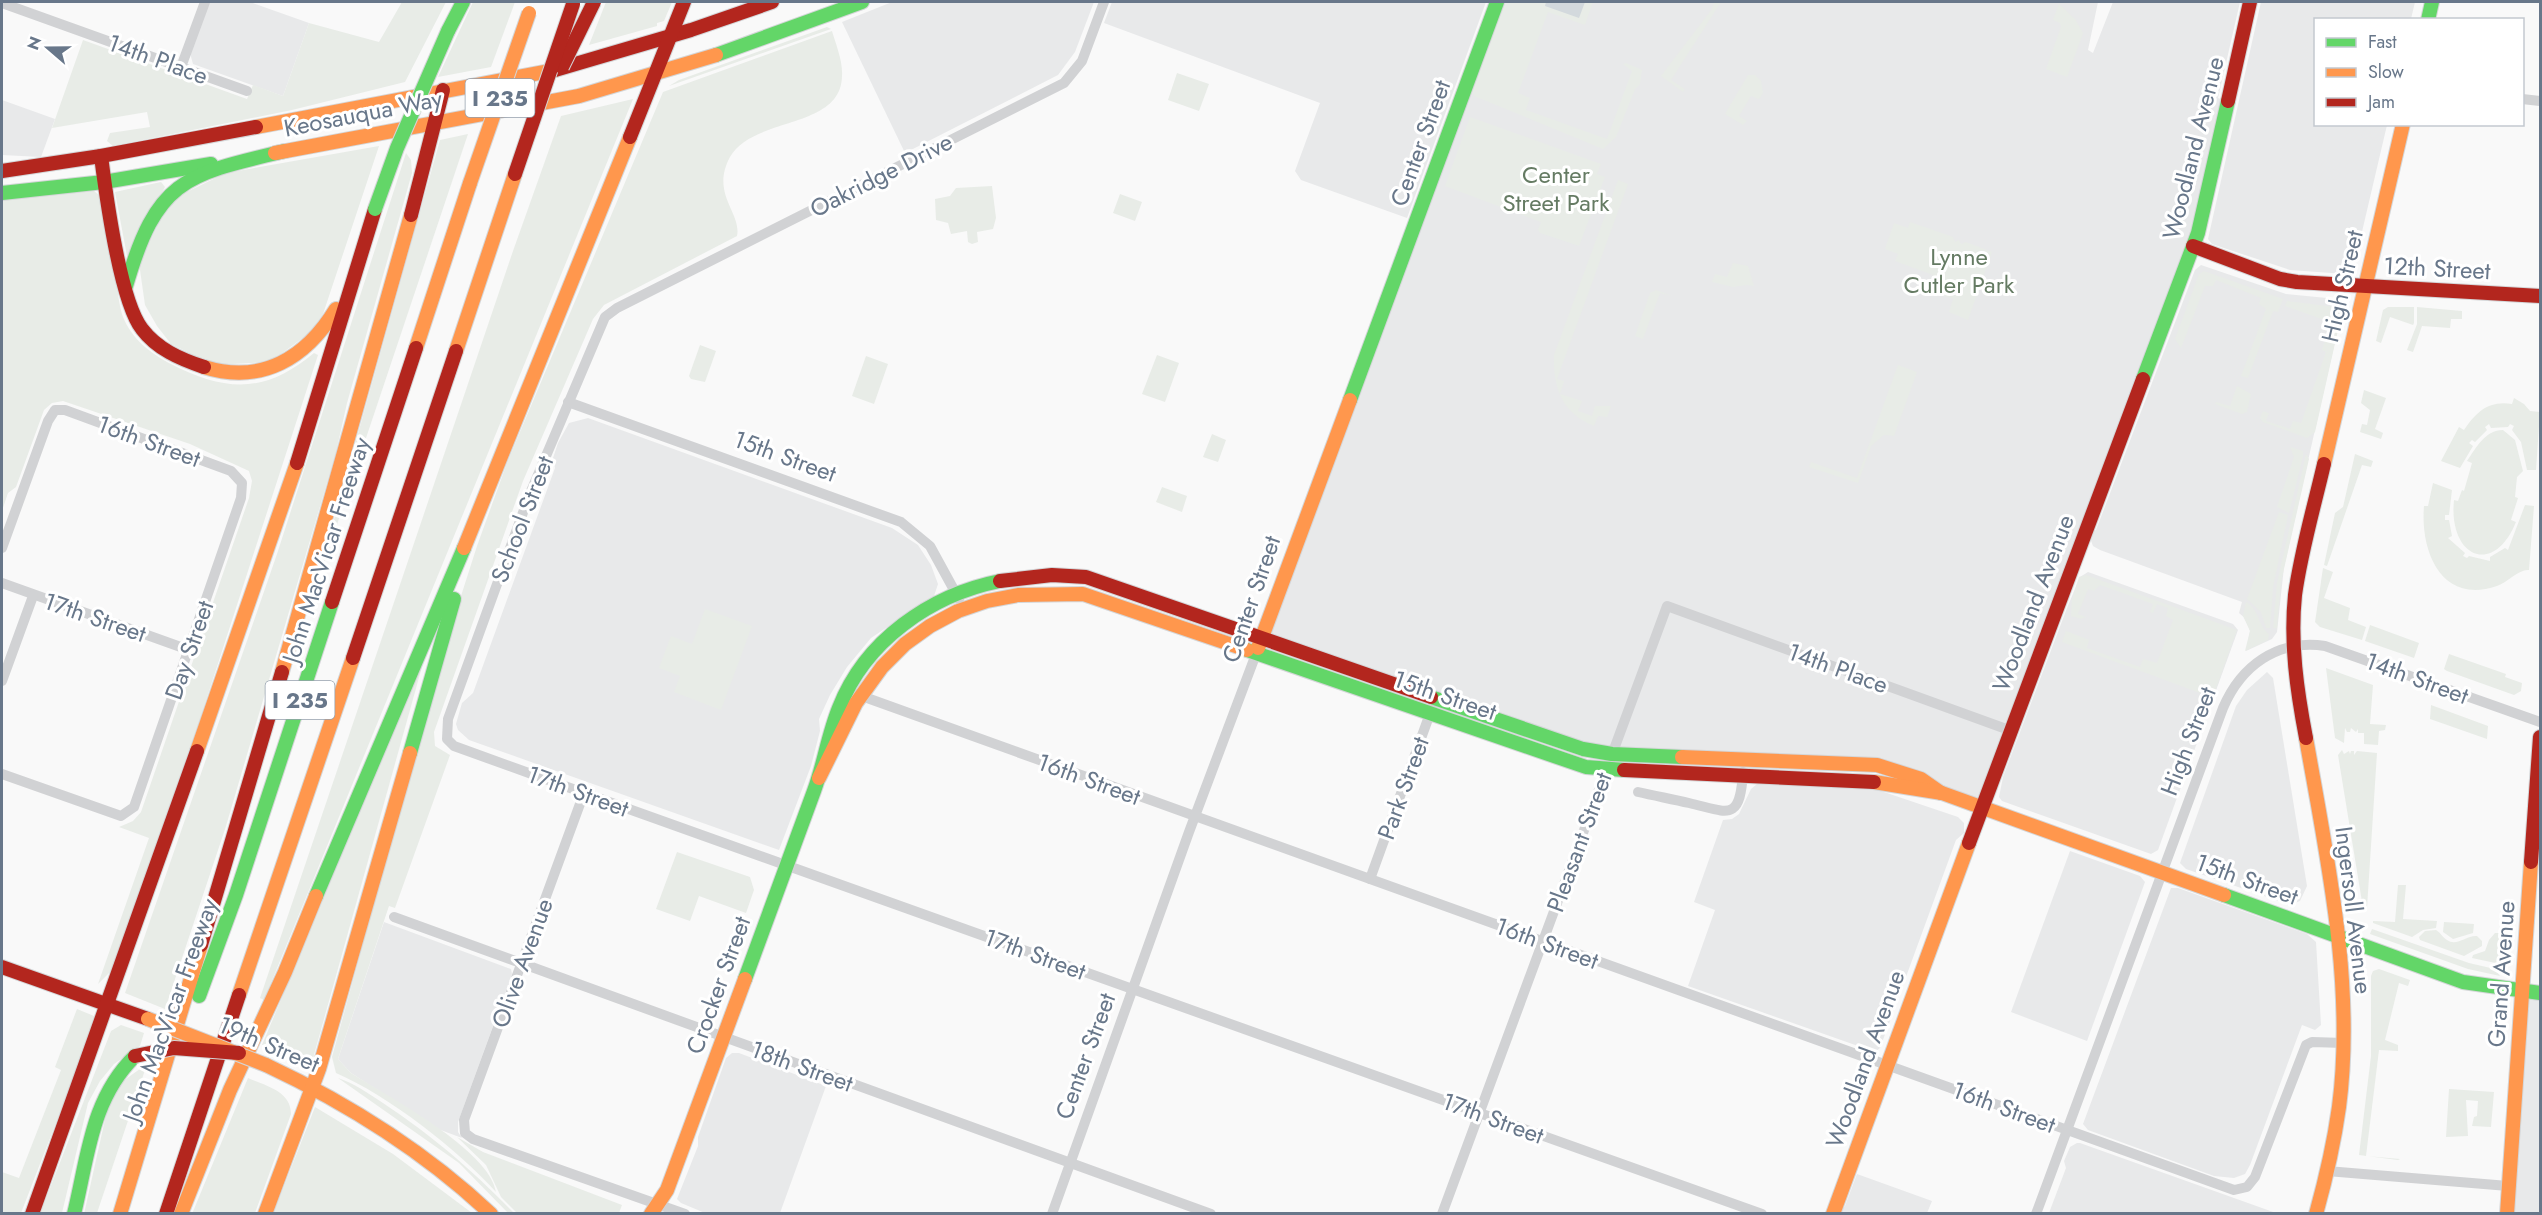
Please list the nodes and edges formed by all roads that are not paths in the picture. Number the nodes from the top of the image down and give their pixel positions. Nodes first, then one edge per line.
1 (205, 2) edge
2 (463, 2) edge
3 (594, 2) edge
4 (684, 2) edge
5 (772, 2) edge
6 (862, 2) edge
7 (1104, 2) edge
8 (1497, 2) edge
9 (2250, 2) edge
10 (2432, 2) edge
11 (2, 3) edge
12 (574, 3) edge
13 (531, 7) edge
14 (2428, 18) edge
15 (670, 36) junction
16 (181, 67) junction
17 (655, 76) junction
18 (443, 90) junction
19 (247, 91) dead end
20 (2524, 99) edge
21 (2541, 101) edge
22 (540, 103) junction
23 (434, 123) junction
24 (2403, 126) edge
25 (285, 151) junction
26 (101, 156) junction
27 (2, 171) edge
28 (104, 182) junction
29 (2, 193) edge
30 (2193, 246) junction
31 (358, 259) junction
32 (126, 286) junction
33 (2365, 286) junction
34 (2541, 296) edge
35 (617, 308) joint
36 (568, 402) junction
37 (240, 477) joint
38 (482, 506) junction
39 (2, 548) edge
40 (2, 583) edge
41 (955, 594) junction
42 (33, 596) junction
43 (1667, 606) joint
44 (964, 608) junction
45 (1261, 637) junction
46 (2292, 647) junction
47 (189, 650) junction
48 (1257, 654) junction
49 (2, 681) edge
50 (847, 690) junction
51 (861, 696) junction
52 (1436, 696) junction
53 (1430, 713) junction
54 (2541, 722) edge
55 (2009, 730) junction
56 (2541, 737) edge
57 (447, 739) joint
58 (1612, 754) junction
59 (1744, 760) junction
60 (1606, 770) junction
61 (2, 774) edge
62 (1743, 776) junction
63 (819, 778) junction
64 (1638, 792) dead end
65 (584, 793) junction
66 (1942, 793) junction
67 (1981, 807) junction
68 (1195, 816) junction
69 (786, 865) junction
70 (2163, 873) junction
71 (1370, 879) junction
72 (394, 917) dead end
73 (2339, 936) junction
74 (1542, 942) junction
75 (522, 964) junction
76 (2, 967) edge
77 (1133, 989) junction
78 (2522, 992) junction
79 (2541, 993) edge
80 (108, 1005) junction
81 (723, 1037) junction
82 (2344, 1043) junction
83 (239, 1053) junction
84 (1887, 1065) junction
85 (312, 1086) junction
86 (1479, 1113) junction
87 (2067, 1130) junction
88 (1070, 1163) junction
89 (2327, 1171) junction
90 (2508, 1186) junction
91 (655, 1210) edge
92 (32, 1214) edge
93 (74, 1214) edge
94 (120, 1214) edge
95 (166, 1214) edge
96 (181, 1214) edge
97 (265, 1214) edge
98 (491, 1214) edge
99 (685, 1214) edge
100 (1052, 1214) edge
101 (1211, 1214) edge
102 (1442, 1214) edge
103 (1762, 1214) edge
104 (1833, 1214) edge
105 (2036, 1214) edge
106 (2316, 1214) edge
107 (2507, 1214) edge

1 - 16 street
2 - 31 main road, bridge
3 - 22 main road, bridge
4 - 15 main road
5 - 15 main road, Keosauqua Way
6 - 17 main road, Keosauqua Way
7 - 35 street, Oakridge Drive
8 - 45 main road, Center Street
9 - 30 main road, Woodland Avenue
10 - 14 main road
11 - 16 street, 14th Place
12 - 22 main road, I 235, bridge
13 - 94 main road, John MacVicar Freeway / I 235, bridge
15 - 17 main road
15 - 18 main road, Keosauqua Way
16 - 19 street, 14th Place
17 - 23 main road, Keosauqua Way
17 - 38 main road
18 - 23 main road
18 - 26 main road, Keosauqua Way
20 - 21 street
22 - 95 main road, I 235, bridge
23 - 25 main road, Keosauqua Way
23 - 94 main road
24 - 33 main road, High Street
25 - 28 main road, Keosauqua Way
25 - 32 main road
26 - 27 main road, Keosauqua Way
26 - 28 main road
28 - 29 main road, Keosauqua Way
28 - 32 main road
30 - 33 main road, 12th Street
30 - 55 main road, Woodland Avenue
31 - 32 main road
31 - 80 main road
33 - 34 main road, 12th Street
33 - 46 main road, High Street
35 - 36 street, School Street
36 - 41 street, 15th Street
36 - 57 street, School Street
37 - 39 street, 16th Street
37 - 47 street, Day Street
38 - 85 main road
38 - 96 main road
40 - 42 street, 17th Street
41 - 44 street, 15th Street
41 - 45 main road, 15th Street
41 - 50 main road, Crocker Street
42 - 47 street, 17th Street
42 - 49 street
43 - 55 street, 14th Place
43 - 58 street, Pleasant Street
44 - 48 main road, 15th Street
44 - 51 main road, Crocker Street
45 - 48 main road, Center Street
45 - 52 main road, 15th Street
46 - 54 street, 14th Street
46 - 70 street, High Street
46 - 73 main road, Ingersoll Avenue
47 - 61 street, Day Street
48 - 53 main road, 15th Street
48 - 68 street, Center Street
50 - 51 street, 16th Street
50 - 63 main road, Crocker Street
51 - 63 main road, Crocker Street
51 - 68 street, 16th Street
52 - 53 street, Park Street
52 - 58 main road, 15th Street
53 - 60 main road, 15th Street
53 - 71 street, Park Street
55 - 67 main road, Woodland Avenue
56 - 78 main road, Grand Avenue
57 - 65 street, 17th Street
58 - 59 main road, 15th Street
58 - 60 street, Pleasant Street
59 - 62 street
59 - 66 main road, 15th Street
60 - 62 main road, 15th Street
60 - 74 street, Pleasant Street
62 - 64 street
62 - 66 main road, 15th Street
63 - 69 main road, Crocker Street
65 - 69 street, 17th Street
65 - 75 street, Olive Avenue
66 - 67 main road, 15th Street
67 - 70 main road, 15th Street
67 - 84 main road, Woodland Avenue
68 - 71 street, 16th Street
68 - 77 street, Center Street
69 - 77 street, 17th Street
69 - 81 main road, Crocker Street
70 - 73 main road, 15th Street
70 - 87 street, High Street
71 - 74 street, 16th Street
72 - 75 street, 18th Street
73 - 78 main road, 15th Street
73 - 82 main road, Ingersoll Avenue
74 - 84 street, 16th Street
74 - 86 street, Pleasant Street
75 - 81 street, 18th Street
75 - 91 street, Olive Avenue
76 - 80 main road, 19th Street
77 - 86 street, 17th Street
77 - 88 street, Center Street
78 - 79 main road, 15th Street
78 - 90 main road, Grand Avenue
80 - 83 main road, 19th Street, bridge
80 - 92 main road
81 - 88 street, 18th Street
81 - 91 main road, Crocker Street
82 - 87 street, 16th Street
82 - 89 main road, Ingersoll Avenue
83 - 85 main road, 19th Street, bridge
83 - 93 main road, bridge
84 - 87 street, 16th Street
84 - 104 main road, Woodland Avenue
85 - 97 main road
85 - 98 main road, 19th Street
86 - 102 street, Pleasant Street
86 - 103 street, 17th Street
87 - 105 street, High Street
88 - 100 street, Center Street
88 - 101 street, 18th Street
89 - 90 street
89 - 106 main road, Ingersoll Avenue
90 - 107 main road, Grand Avenue
91 - 99 street

